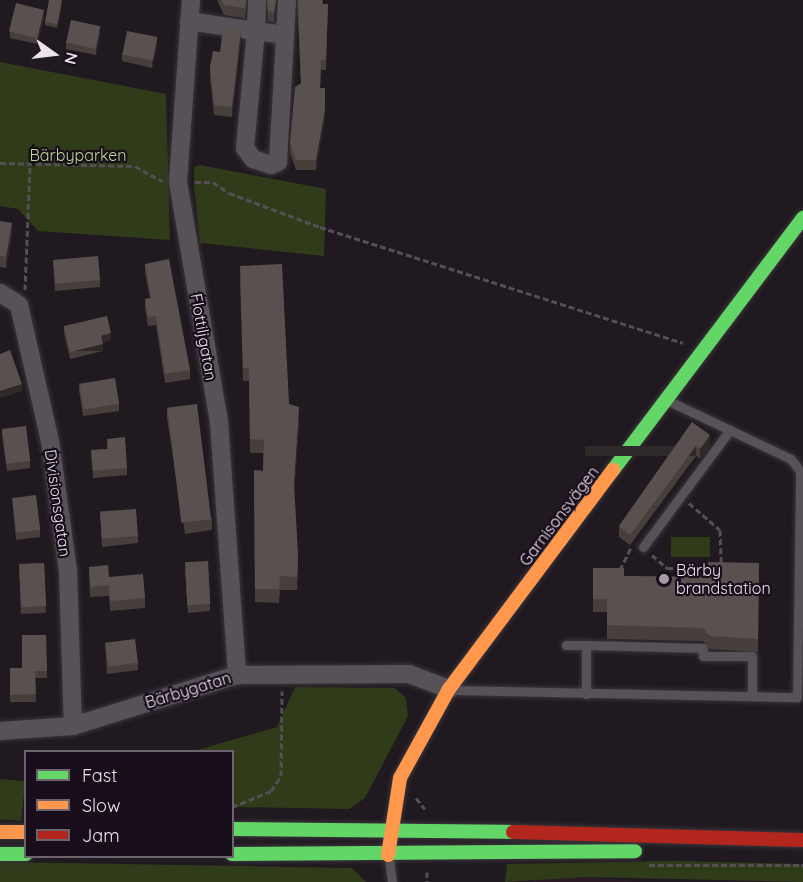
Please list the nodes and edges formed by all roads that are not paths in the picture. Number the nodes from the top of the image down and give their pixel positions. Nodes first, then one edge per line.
1 (191, 0) edge
2 (257, 0) edge
3 (287, 0) edge
4 (189, 21) junction
5 (256, 32) junction
6 (285, 35) junction
7 (803, 218) edge
8 (0, 293) edge
9 (668, 401) junction
10 (730, 430) junction
11 (643, 547) road end
12 (566, 645) dead end
13 (586, 645) junction
14 (237, 675) junction
15 (449, 689) junction
16 (586, 694) junction
17 (752, 696) junction
18 (73, 726) junction
19 (0, 731) edge
20 (388, 828) junction
21 (234, 830) edge
22 (0, 832) edge
23 (24, 832) edge
24 (803, 840) edge
25 (803, 848) edge
26 (0, 854) edge
27 (24, 854) edge
28 (234, 854) edge
29 (388, 855) junction
30 (392, 882) edge

1 - 4 street, Flottiljgatan
2 - 5 street
3 - 6 street
4 - 5 street
4 - 14 street, Flottiljgatan
5 - 6 street
5 - 6 street
7 - 9 main road, Garnisonsvägen
8 - 18 street, Divisionsgatan
9 - 10 lane
9 - 15 main road, Garnisonsvägen
10 - 11 lane
10 - 17 lane
12 - 13 lane
13 - 16 lane
13 - 17 lane
14 - 15 street, Bärbygatan
14 - 18 street, Bärbygatan
15 - 16 lane
15 - 20 main road, Garnisonsvägen
16 - 17 lane
18 - 19 street, Bärbygatan
20 - 21 main road
20 - 24 main road
20 - 29 main road, Garnisonsvägen
22 - 23 main road
25 - 29 main road
26 - 27 main road
28 - 29 main road
29 - 30 lane

